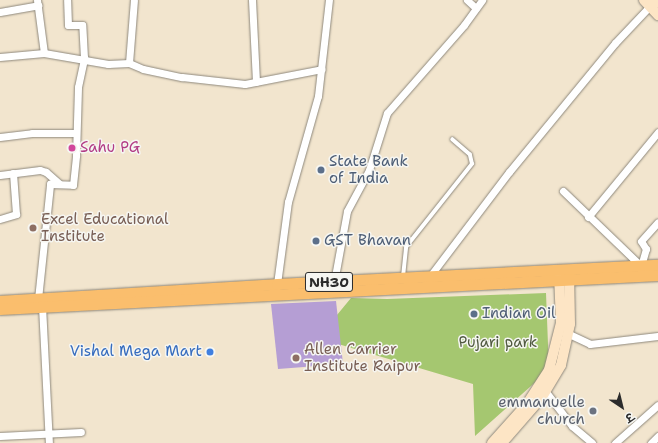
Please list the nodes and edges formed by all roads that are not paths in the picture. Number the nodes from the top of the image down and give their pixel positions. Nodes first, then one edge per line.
1 (67, 0) edge
2 (134, 0) edge
3 (252, 0) edge
4 (329, 0) edge
5 (467, 0) edge
6 (482, 0) edge
7 (38, 2) edge
8 (652, 2) edge
9 (476, 8) junction
10 (0, 12) edge
11 (658, 14) edge
12 (44, 53) junction
13 (0, 57) edge
14 (84, 58) junction
15 (129, 63) junction
16 (322, 69) junction
17 (256, 82) junction
18 (658, 132) edge
19 (75, 133) junction
20 (0, 137) edge
21 (452, 140) dead end
22 (13, 173) junction
23 (0, 175) edge
24 (60, 184) junction
25 (562, 191) dead end
26 (588, 216) junction
27 (0, 219) edge
28 (658, 222) edge
29 (658, 265) edge
30 (641, 266) junction
31 (564, 274) junction
32 (658, 275) edge
33 (430, 276) junction
34 (403, 278) junction
35 (334, 282) junction
36 (278, 284) junction
37 (0, 301) edge
38 (40, 302) junction
39 (0, 309) edge
40 (569, 334) junction
41 (658, 336) edge
42 (546, 392) junction
43 (658, 405) edge
44 (81, 432) dead end
45 (49, 434) junction
46 (0, 436) edge
47 (658, 436) edge
48 (50, 443) edge
49 (492, 443) edge
50 (502, 443) edge
51 (592, 443) edge
52 (615, 443) edge
53 (651, 443) edge

1 - 14 street
2 - 15 street
3 - 17 street
4 - 16 street
5 - 9 street
6 - 9 street
7 - 10 street
7 - 12 street
8 - 11 street
8 - 33 street
9 - 35 street
12 - 13 street
12 - 14 street
14 - 15 street
14 - 19 street
15 - 17 street
16 - 17 street
16 - 36 street
18 - 26 street
19 - 20 street
19 - 24 street
21 - 34 lane
22 - 23 street
22 - 24 street
22 - 27 street
24 - 38 street
25 - 26 street
26 - 30 street
28 - 30 street
29 - 30 main road, NH30
30 - 31 main road, NH30
31 - 32 main road, NH30
31 - 33 main road, NH30
31 - 38 main road, NH30
31 - 40 street
31 - 49 street
33 - 34 main road, NH30
34 - 35 main road, NH30
35 - 36 main road, NH30
36 - 38 main road, NH30
37 - 38 main road, NH30
38 - 39 main road, NH30
38 - 45 street
40 - 41 street
40 - 42 street
42 - 50 street
42 - 51 street
43 - 52 street
44 - 45 street
45 - 46 street
45 - 48 street
47 - 53 street

